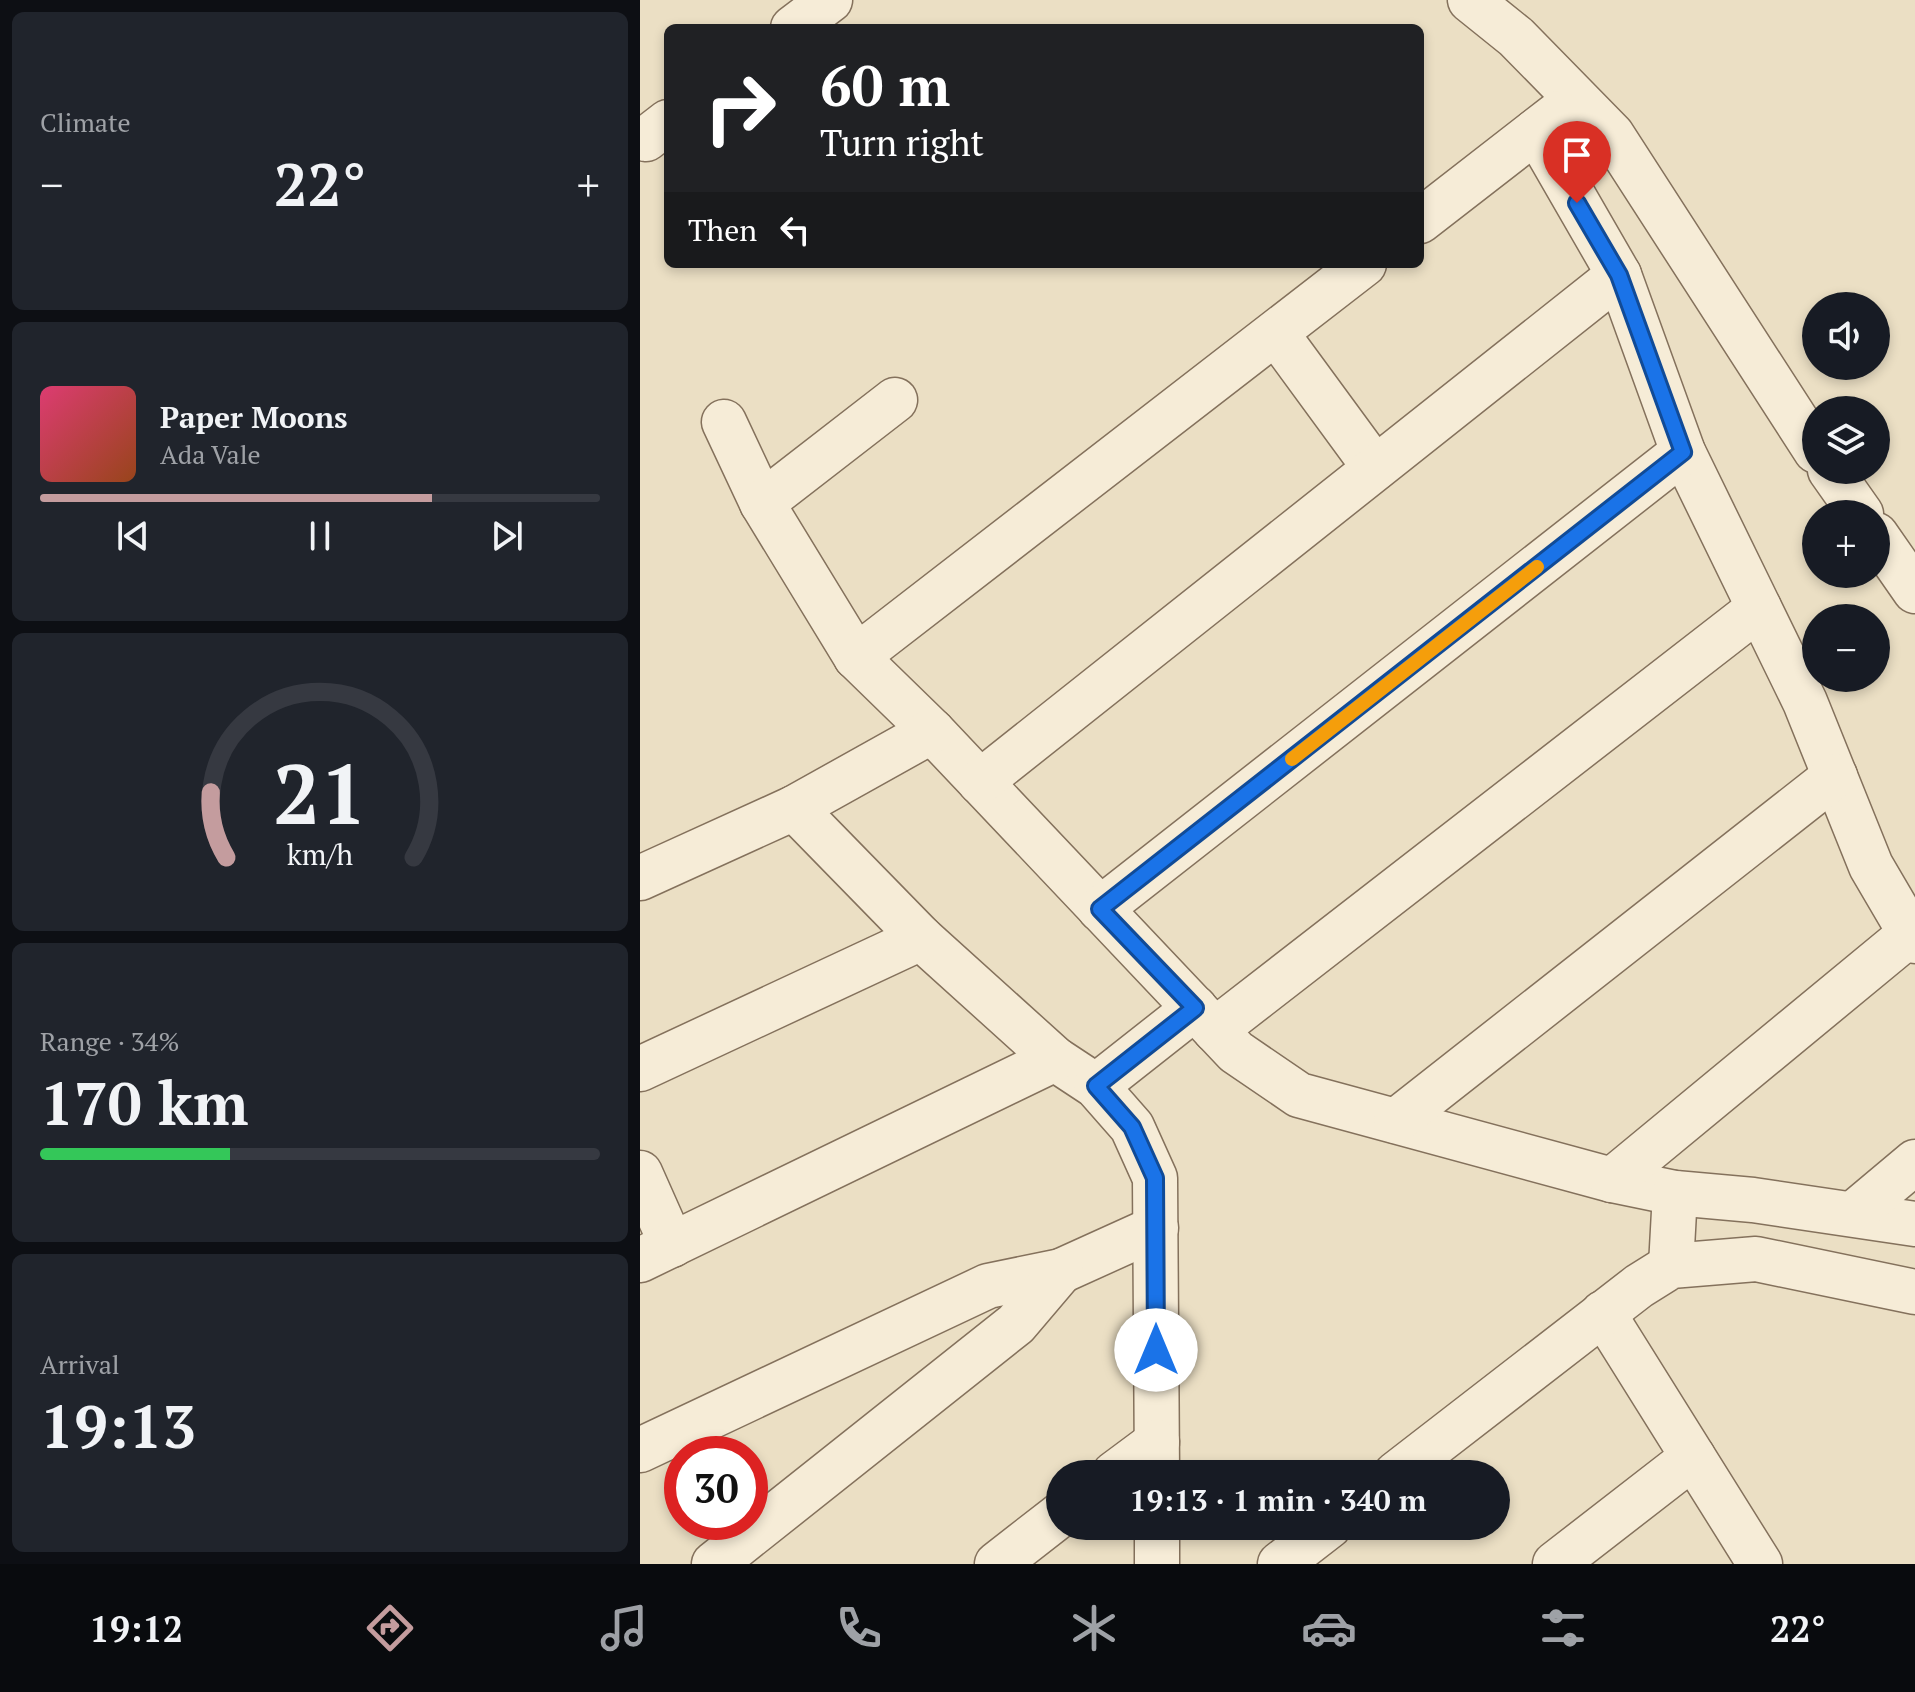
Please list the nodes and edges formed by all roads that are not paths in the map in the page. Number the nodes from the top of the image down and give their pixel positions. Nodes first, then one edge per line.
1 (830, 0) edge
2 (1476, 2) edge
3 (798, 24) edge
4 (1577, 99) junction
5 (1536, 131) junction
6 (1424, 218) edge
7 (1359, 268) edge
8 (1619, 275) junction
9 (1276, 333) junction
10 (895, 400) dead end
11 (724, 422) dead end
12 (1802, 429) edge
13 (1683, 452) junction
14 (1375, 468) junction
15 (762, 503) junction
16 (1890, 555) edge
17 (1915, 591) edge
18 (1759, 608) junction
19 (856, 657) junction
20 (932, 731) junction
21 (1835, 776) junction
22 (980, 782) junction
23 (794, 808) junction
24 (640, 878) edge
25 (1100, 909) junction
26 (1913, 937) edge
27 (921, 938) junction
28 (1205, 1019) junction
29 (1055, 1059) junction
30 (640, 1069) edge
31 (1096, 1086) junction
32 (1396, 1121) junction
33 (1915, 1162) edge
34 (640, 1173) edge
35 (1612, 1180) junction
36 (1675, 1193) junction
37 (1853, 1214) junction
38 (1915, 1224) edge
39 (1156, 1228) junction
40 (656, 1253) edge
41 (1671, 1266) junction
42 (1061, 1271) junction
43 (1915, 1292) edge
44 (1603, 1313) junction
45 (640, 1450) edge
46 (1693, 1457) junction
47 (1157, 1458) edge
48 (1414, 1460) edge
49 (1046, 1526) edge
50 (1157, 1540) edge
51 (1311, 1540) edge
52 (714, 1564) edge
53 (997, 1564) edge
54 (1157, 1564) edge
55 (1280, 1564) edge
56 (1555, 1564) edge
57 (1760, 1564) edge

1 - 3 street
2 - 4 street
4 - 5 street
4 - 12 street
5 - 6 street
5 - 8 street
7 - 9 street
8 - 13 street
8 - 14 street
9 - 14 street
9 - 19 street
10 - 15 street
11 - 15 street
13 - 18 street
13 - 25 street
14 - 22 street
15 - 19 street
16 - 17 street
18 - 21 street
18 - 28 street
19 - 20 street
20 - 22 street
20 - 23 street
21 - 26 street
21 - 32 street
22 - 25 street
23 - 24 street
23 - 27 street
25 - 28 street
26 - 35 street
27 - 29 street
27 - 30 street
28 - 31 street
28 - 32 street
29 - 31 street
29 - 40 street
31 - 39 street
32 - 35 street
33 - 37 street
34 - 40 street
35 - 36 street
36 - 37 street
36 - 41 street
37 - 38 street
39 - 42 street
39 - 47 street
41 - 43 street
41 - 44 street
42 - 45 street
42 - 52 street
44 - 46 street
44 - 48 street
46 - 56 street
46 - 57 street
49 - 53 street
50 - 54 street
51 - 55 street

